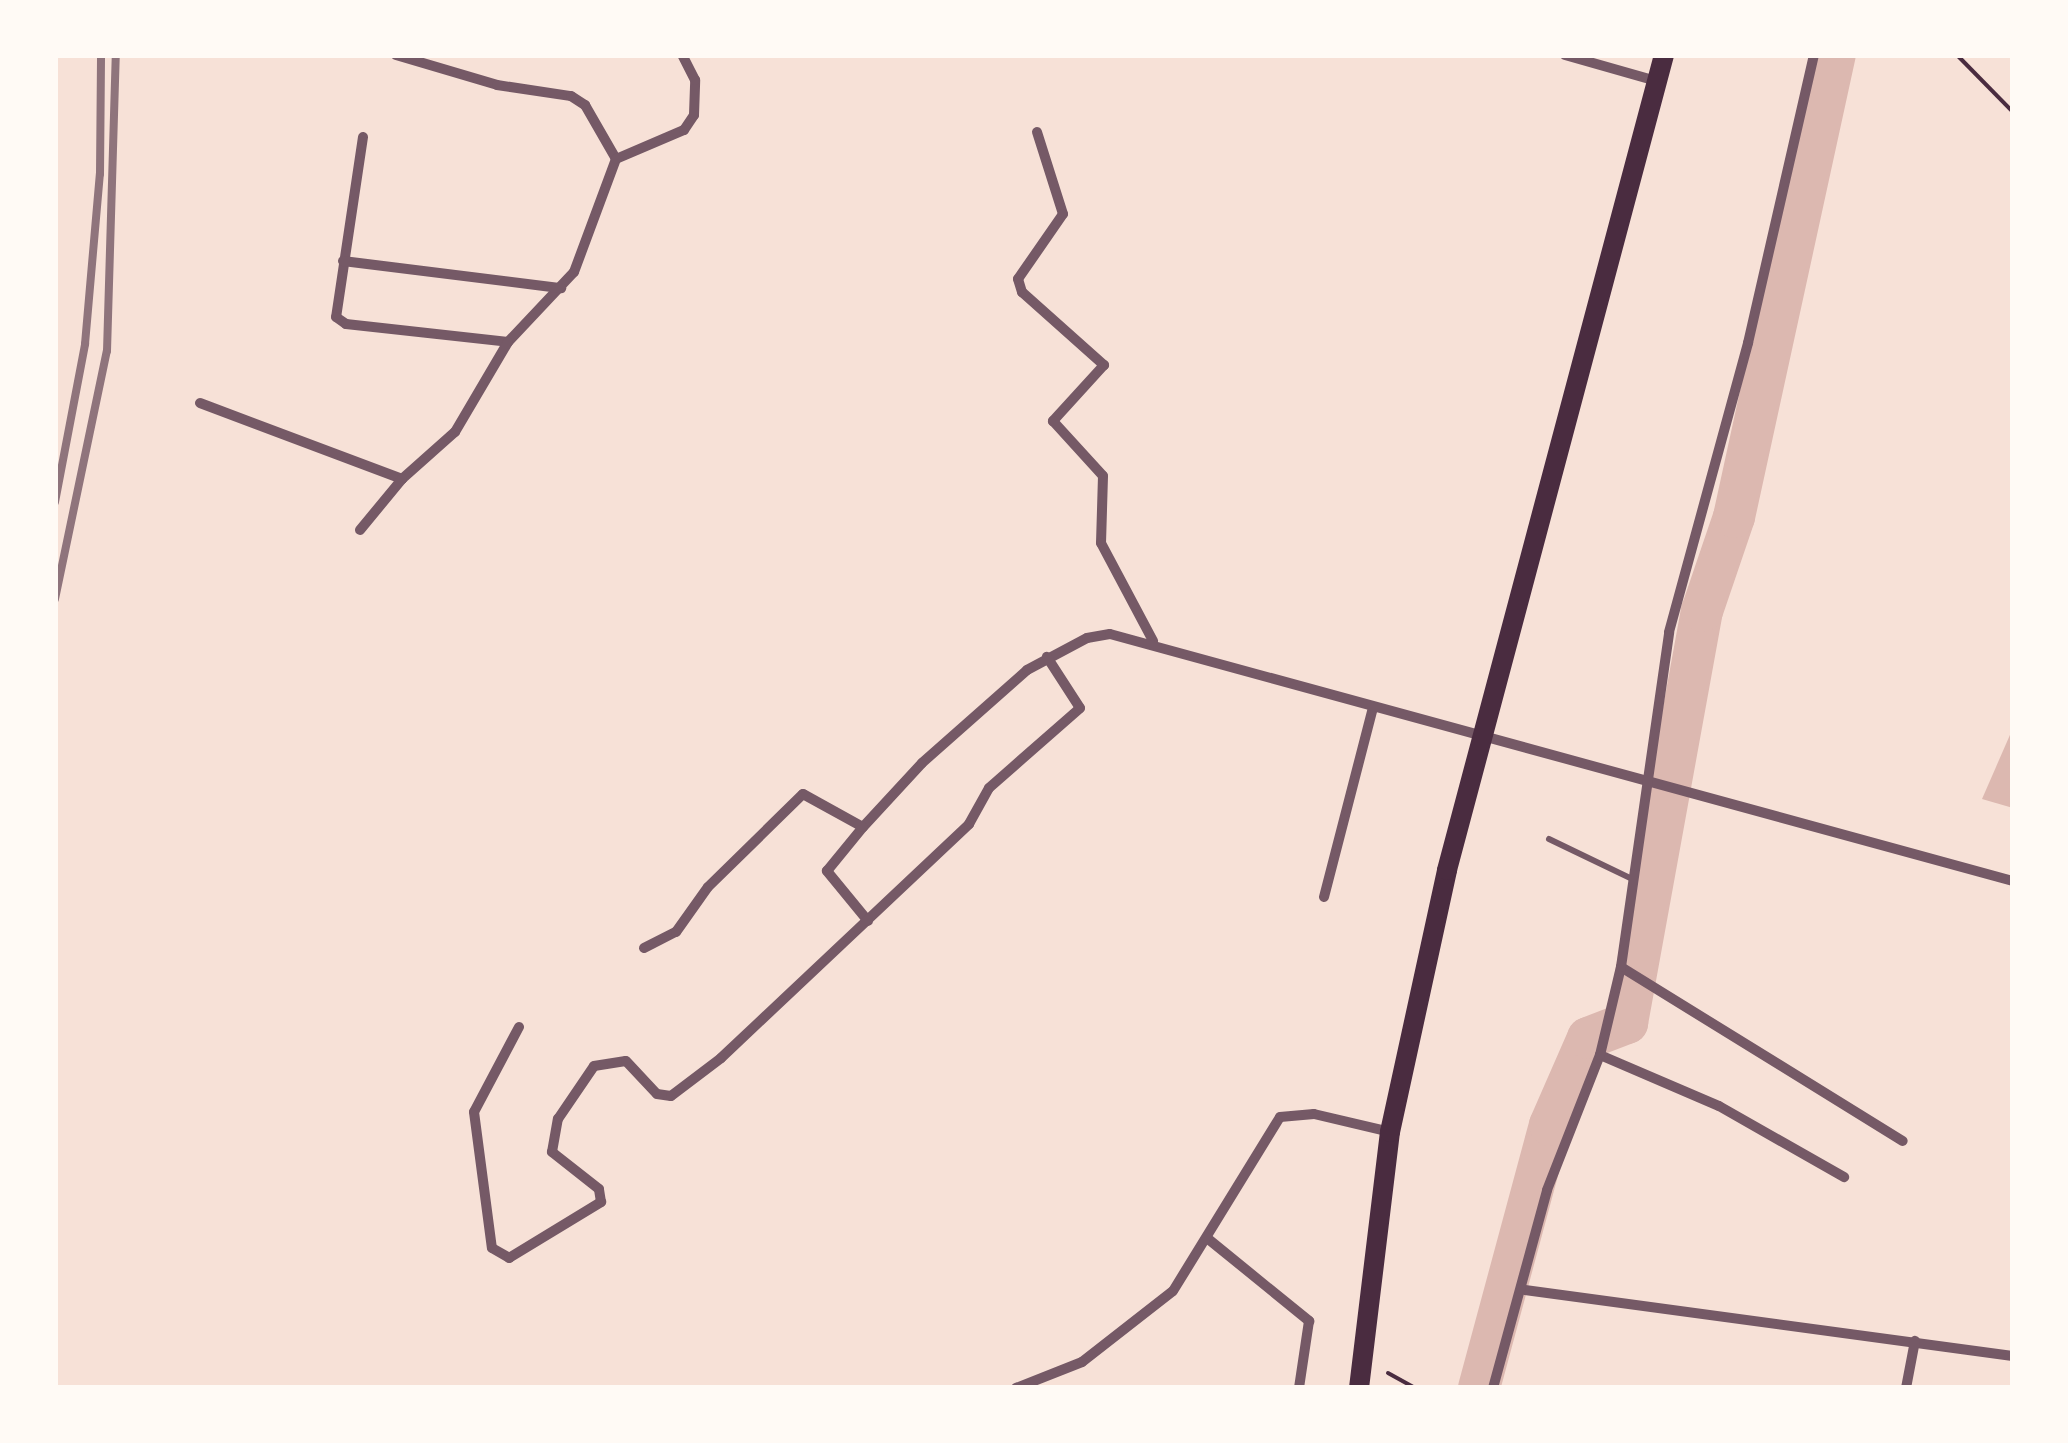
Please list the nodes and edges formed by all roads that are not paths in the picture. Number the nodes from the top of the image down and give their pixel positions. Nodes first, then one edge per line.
1 (396, 55) edge
2 (682, 55) edge
3 (1566, 55) edge
4 (1664, 55) edge
5 (1814, 55) edge
6 (1657, 81) junction
7 (1037, 132) dead end
8 (363, 136) dead end
9 (616, 159) junction
10 (343, 261) junction
11 (561, 288) junction
12 (508, 342) junction
13 (200, 403) dead end
14 (402, 479) junction
15 (360, 530) dead end
16 (1153, 641) junction
17 (1048, 657) junction
18 (1373, 708) junction
19 (1481, 738) junction
20 (1645, 783) junction
21 (863, 828) junction
22 (1548, 839) dead end
23 (1632, 879) junction
24 (2013, 881) edge
25 (1324, 897) dead end
26 (868, 921) junction
27 (644, 948) dead end
28 (1625, 970) junction
29 (519, 1027) dead end
30 (1600, 1055) junction
31 (1390, 1132) junction
32 (1903, 1141) dead end
33 (1844, 1177) dead end
34 (1207, 1238) junction
35 (1525, 1290) junction
36 (1915, 1342) junction
37 (2013, 1356) edge
38 (1037, 1386) edge
39 (1016, 1388) edge
40 (1300, 1388) edge
41 (1359, 1388) edge
42 (1494, 1388) edge
43 (1906, 1388) edge

1 - 9 street
2 - 9 street
3 - 6 street
4 - 6 highway
5 - 20 street
6 - 19 highway
7 - 16 street
8 - 10 street
9 - 11 street
10 - 11 street
10 - 12 street
11 - 12 street
12 - 14 street
13 - 14 street
14 - 15 street
16 - 17 street
16 - 18 street
17 - 21 street
17 - 26 street
18 - 19 street
18 - 25 street
19 - 20 street
19 - 31 highway
20 - 23 street
20 - 24 street
21 - 26 street
21 - 27 street
22 - 23 lane
23 - 28 street
26 - 29 street
28 - 30 street
28 - 32 street
30 - 33 street
30 - 35 street
31 - 34 street
31 - 41 highway
34 - 38 street
34 - 40 street
35 - 36 street
35 - 42 street
36 - 37 street
36 - 43 street
38 - 39 street

